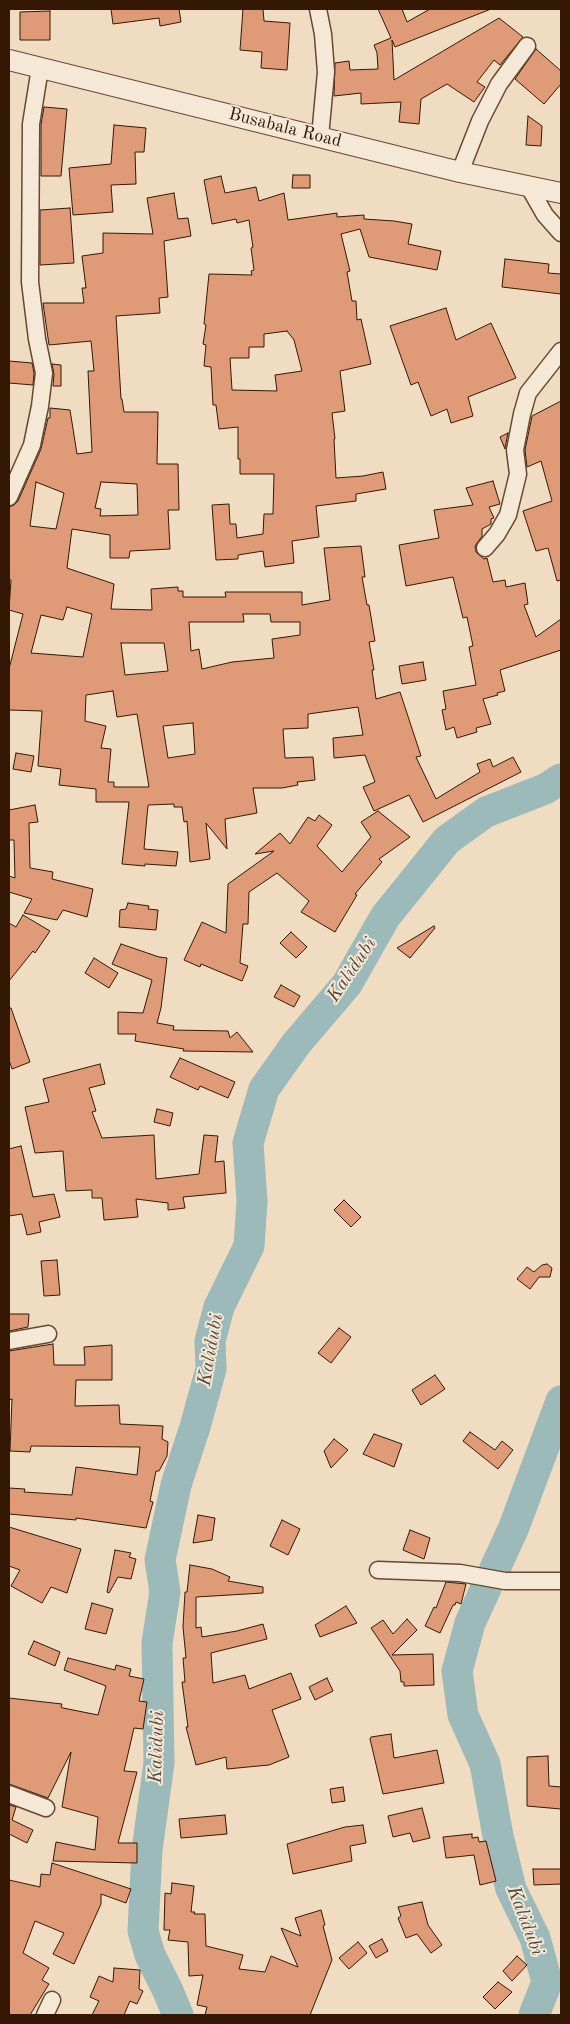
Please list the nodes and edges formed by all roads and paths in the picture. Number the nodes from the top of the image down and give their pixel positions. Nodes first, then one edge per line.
1 (318, 9) edge
2 (527, 46) dead end
3 (9, 60) edge
4 (40, 68) junction
5 (320, 137) junction
6 (460, 172) junction
7 (529, 187) junction
8 (561, 193) edge
9 (561, 233) edge
10 (561, 351) edge
11 (9, 497) edge
12 (485, 548) dead end
13 (48, 1334) dead end
14 (9, 1341) edge
15 (378, 1570) dead end
16 (561, 1581) edge
17 (9, 1794) edge
18 (46, 1808) dead end
19 (52, 2000) dead end
20 (45, 2015) edge

1 - 5 street
2 - 6 street
3 - 4 street, Busabala Road
4 - 5 street, Busabala Road
4 - 11 street
5 - 6 street, Busabala Road
6 - 7 street, Busabala Road
7 - 8 street, Busabala Road
7 - 9 street
10 - 12 street
13 - 14 street
15 - 16 street
17 - 18 street
19 - 20 street

